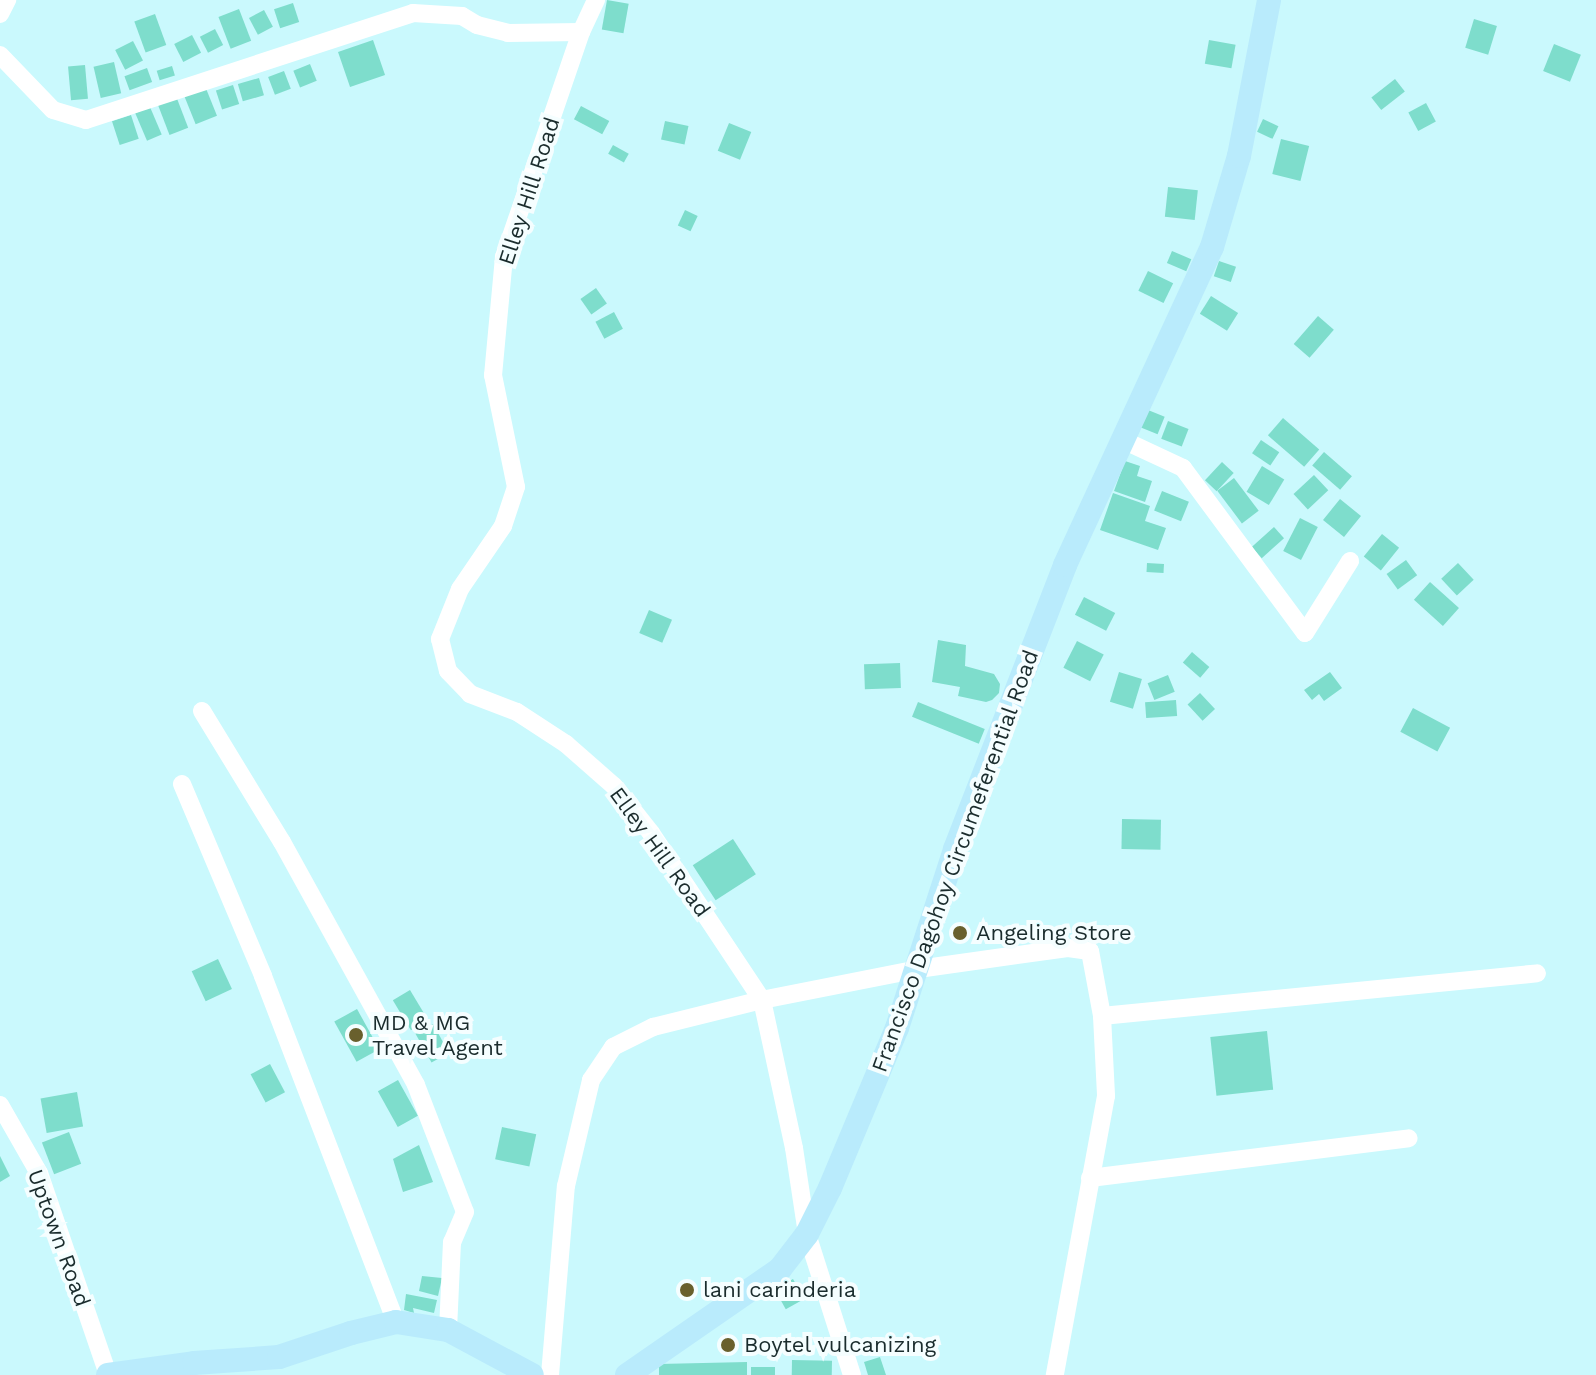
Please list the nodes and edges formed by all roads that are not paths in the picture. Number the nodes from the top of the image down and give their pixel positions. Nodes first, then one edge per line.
1 (7, 0) edge
2 (596, 0) edge
3 (1269, 0) edge
4 (460, 8) edge
5 (0, 14) edge
6 (581, 32) junction
7 (0, 55) edge
8 (1123, 440) junction
9 (1350, 561) dead end
10 (202, 711) dead end
11 (182, 784) dead end
12 (918, 969) junction
13 (1537, 973) dead end
14 (762, 1000) junction
15 (1102, 1016) junction
16 (0, 1105) edge
17 (1409, 1138) dead end
18 (1090, 1178) junction
19 (807, 1234) junction
20 (396, 1322) junction
21 (448, 1330) junction
22 (108, 1375) edge
23 (532, 1375) edge
24 (550, 1375) edge
25 (627, 1375) edge
26 (852, 1375) edge
27 (1055, 1375) edge

1 - 5 street
2 - 6 street, Elley Hill Road
3 - 8 main road, Francisco Dagohoy Circumeferential Road
4 - 6 street
4 - 7 street
6 - 14 street, Elley Hill Road
8 - 9 street
8 - 12 main road, Francisco Dagohoy Circumeferential Road
10 - 21 street
11 - 20 street
12 - 14 street
12 - 15 street
12 - 19 main road, Francisco Dagohoy Circumeferential Road
13 - 15 street
14 - 19 street, Elley Hill Road
14 - 24 street
15 - 18 street
16 - 22 street, Uptown Road
17 - 18 street
18 - 27 street
19 - 25 main road, Francisco Dagohoy Circumeferential Road
19 - 26 street, Elley Hill Road
20 - 21 main road
20 - 22 main road
21 - 23 main road

